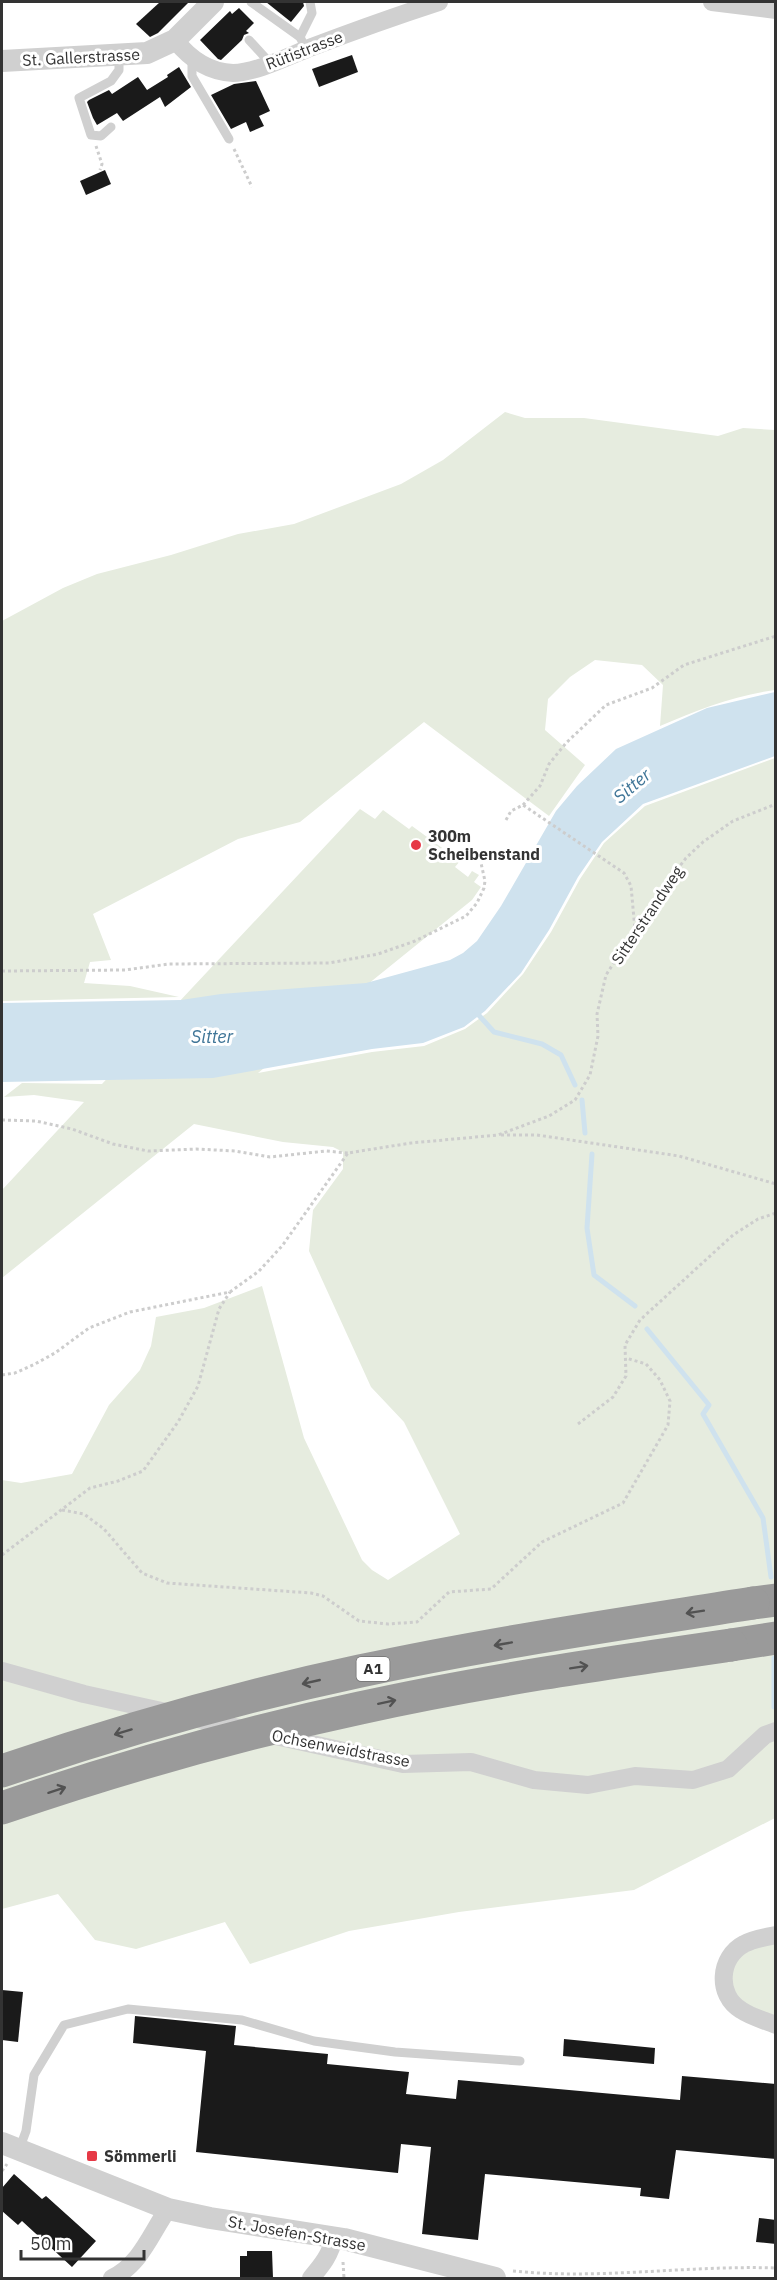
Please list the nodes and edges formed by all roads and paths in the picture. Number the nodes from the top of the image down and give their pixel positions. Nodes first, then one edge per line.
1 (213, 2) edge
2 (250, 2) edge
3 (310, 2) edge
4 (439, 2) edge
5 (712, 2) edge
6 (776, 10) edge
7 (175, 40) junction
8 (249, 40) dead end
9 (303, 43) junction
10 (119, 56) junction
11 (192, 60) junction
12 (2, 61) edge
13 (271, 64) junction
14 (111, 127) dead end
15 (94, 135) junction
16 (229, 139) joint
17 (100, 170) dead end
18 (252, 187) dead end
19 (776, 636) edge
20 (776, 804) edge
21 (523, 805) junction
22 (506, 820) dead end
23 (485, 855) dead end
24 (635, 932) junction
25 (2, 971) edge
26 (2, 1120) edge
27 (498, 1135) junction
28 (348, 1153) junction
29 (776, 1184) edge
30 (776, 1213) edge
31 (230, 1292) junction
32 (626, 1358) junction
33 (2, 1375) edge
34 (578, 1424) dead end
35 (62, 1510) junction
36 (2, 1555) edge
37 (764, 1602) edge
38 (776, 1638) edge
39 (2, 1671) edge
40 (776, 1731) edge
41 (2, 1771) edge
42 (2, 1808) edge
43 (776, 1935) edge
44 (776, 2025) edge
45 (520, 2061) dead end
46 (10, 2147) edge
47 (168, 2209) junction
48 (334, 2237) junction
49 (344, 2271) dead end
50 (112, 2278) edge
51 (311, 2278) edge
52 (344, 2278) edge
53 (495, 2278) edge

1 - 7 street, St. Gallerstrasse
2 - 9 lane
3 - 9 lane
4 - 9 street, Rütistrasse
5 - 6 street
7 - 10 street, St. Gallerstrasse
7 - 11 street, Rütistrasse
8 - 13 lane
9 - 13 street, Rütistrasse
10 - 12 street, St. Gallerstrasse
10 - 15 lane
11 - 13 street, Rütistrasse
11 - 16 lane
14 - 15 lane
15 - 17 path
16 - 18 path
19 - 21 path
20 - 24 path, Sitterstrandweg
21 - 22 path
21 - 24 path
23 - 25 path
24 - 27 path, Sitterstrandweg
26 - 28 path, Sitterstrandweg
27 - 28 path, Sitterstrandweg
27 - 29 path
28 - 31 path
30 - 32 path
31 - 33 path
31 - 35 path
32 - 34 path
32 - 35 path
35 - 36 path
37 -> 41 highway, A1, bridge
42 -> 38 highway, A1, bridge
39 - 40 street, Ochsenweidstrasse
43 - 44 street
45 - 46 lane
46 - 47 street, St. Josefen-Strasse
47 - 48 street, St. Josefen-Strasse
47 - 50 street
48 - 51 street
48 - 53 street, St. Josefen-Strasse
49 - 52 path

